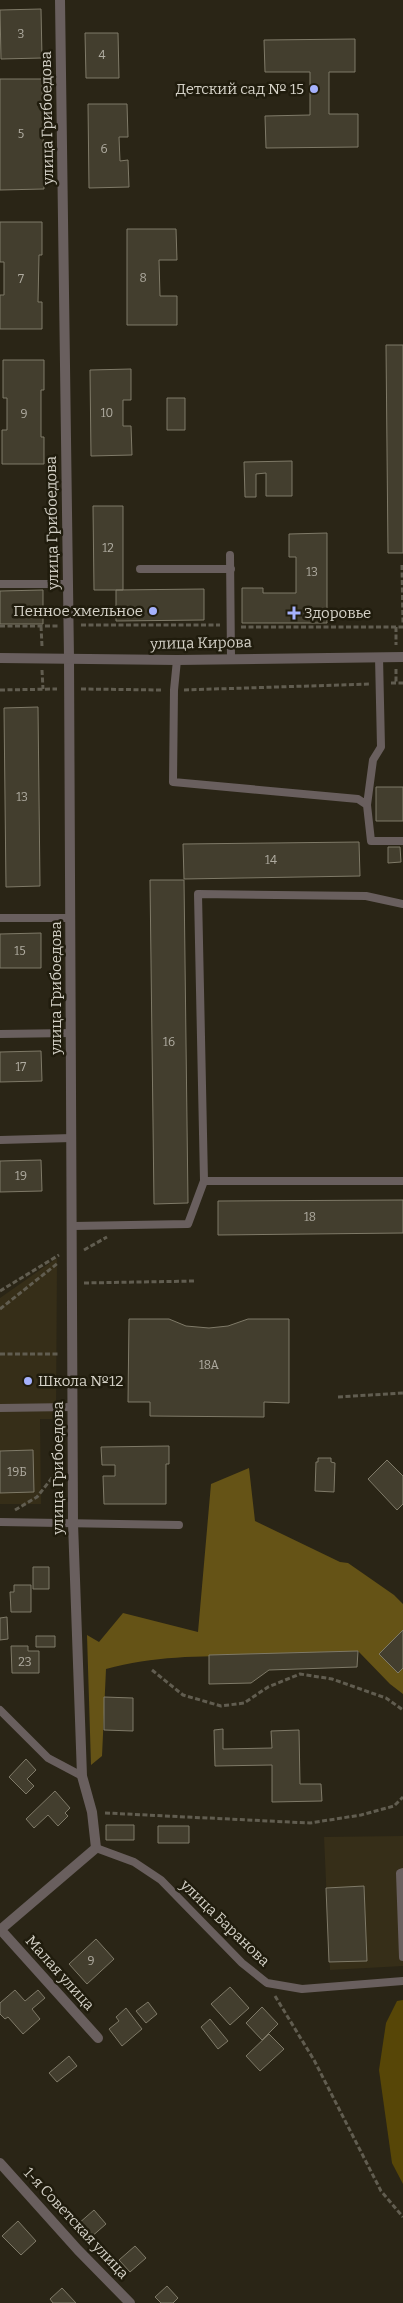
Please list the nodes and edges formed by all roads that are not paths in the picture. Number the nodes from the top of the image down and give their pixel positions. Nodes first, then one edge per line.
1 (60, 0) edge
2 (230, 555) dead end
3 (140, 568) dead end
4 (231, 569) junction
5 (0, 584) edge
6 (68, 584) junction
7 (0, 658) edge
8 (69, 658) junction
9 (231, 658) junction
10 (379, 658) junction
11 (403, 658) edge
12 (177, 660) junction
13 (367, 805) junction
14 (403, 840) edge
15 (403, 904) edge
16 (0, 918) edge
17 (70, 918) junction
18 (0, 1034) edge
19 (71, 1034) junction
20 (72, 1138) junction
21 (0, 1140) edge
22 (204, 1181) junction
23 (403, 1181) edge
24 (73, 1226) junction
25 (72, 1407) junction
26 (0, 1408) edge
27 (0, 1522) edge
28 (73, 1523) junction
29 (179, 1525) dead end
30 (0, 1710) edge
31 (82, 1776) junction
32 (96, 1848) junction
33 (403, 1872) edge
34 (0, 1930) edge
35 (403, 1957) edge
36 (403, 1981) edge
37 (98, 2038) dead end
38 (0, 2164) edge
39 (130, 2303) edge

1 - 6 street, улица Грибоедова
2 - 4 lane
3 - 4 lane
4 - 9 lane
5 - 6 lane
6 - 8 street, улица Грибоедова
7 - 8 street, улица Кирова
8 - 12 street, улица Кирова
8 - 17 street, улица Грибоедова
9 - 10 street, улица Кирова
9 - 12 street, улица Кирова
10 - 11 street, улица Кирова
10 - 13 lane
12 - 13 lane
13 - 14 lane
15 - 22 lane
16 - 17 lane
17 - 19 street, улица Грибоедова
18 - 19 lane
19 - 20 street, улица Грибоедова
20 - 21 lane
20 - 24 street, улица Грибоедова
22 - 23 lane
22 - 24 lane
24 - 25 street, улица Грибоедова
25 - 26 lane
25 - 28 street, улица Грибоедова
27 - 28 lane
28 - 29 lane
28 - 31 street, улица Грибоедова
30 - 31 lane
31 - 32 street, улица Грибоедова
32 - 34 street
32 - 36 lane, улица Баранова
33 - 35 lane
34 - 37 street, Малая улица
38 - 39 street, 1-я Советская улица

